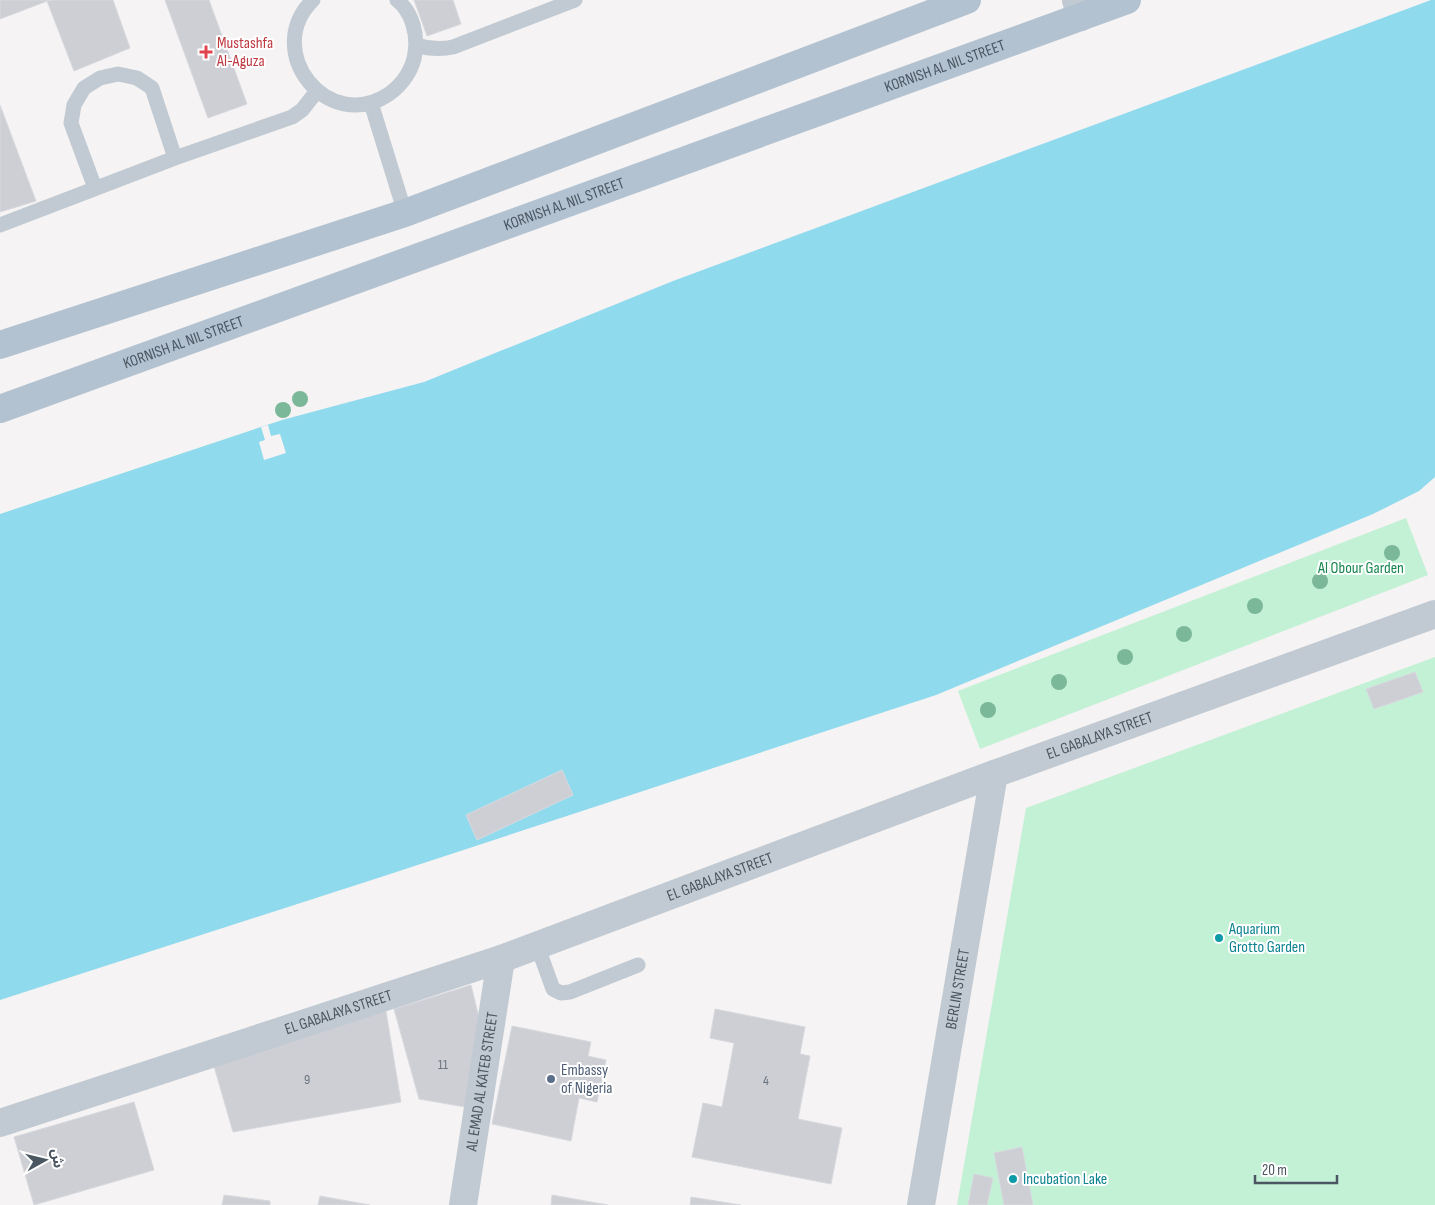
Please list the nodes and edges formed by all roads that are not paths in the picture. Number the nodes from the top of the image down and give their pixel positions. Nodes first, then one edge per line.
1 (313, 0) edge
2 (398, 0) edge
3 (575, 0) edge
4 (967, 0) edge
5 (1127, 0) edge
6 (935, 7) edge
7 (1079, 9) edge
8 (416, 45) junction
9 (317, 91) junction
10 (371, 103) junction
11 (175, 158) junction
12 (95, 188) junction
13 (406, 213) junction
14 (0, 225) edge
15 (0, 346) edge
16 (0, 409) edge
17 (1435, 614) edge
18 (994, 774) junction
19 (537, 945) junction
20 (501, 959) junction
21 (638, 965) dead end
22 (0, 1123) edge
23 (463, 1205) edge
24 (922, 1205) edge

1 - 9 lane
2 - 8 lane
3 - 8 lane
4 - 6 main road
5 - 7 main road, KORNISH AL NIL STREET
6 - 13 main road
7 - 16 main road, KORNISH AL NIL STREET
8 - 10 lane
9 - 10 lane
9 - 11 lane
10 - 13 lane
11 - 12 lane
11 - 12 lane
12 - 14 lane
13 - 15 main road
17 - 18 street, EL GABALAYA STREET
18 - 19 street, EL GABALAYA STREET
18 - 24 street, BERLIN STREET
19 - 20 street, EL GABALAYA STREET
19 - 21 lane
20 - 22 street, EL GABALAYA STREET
20 - 23 street, AL EMAD AL KATEB STREET

